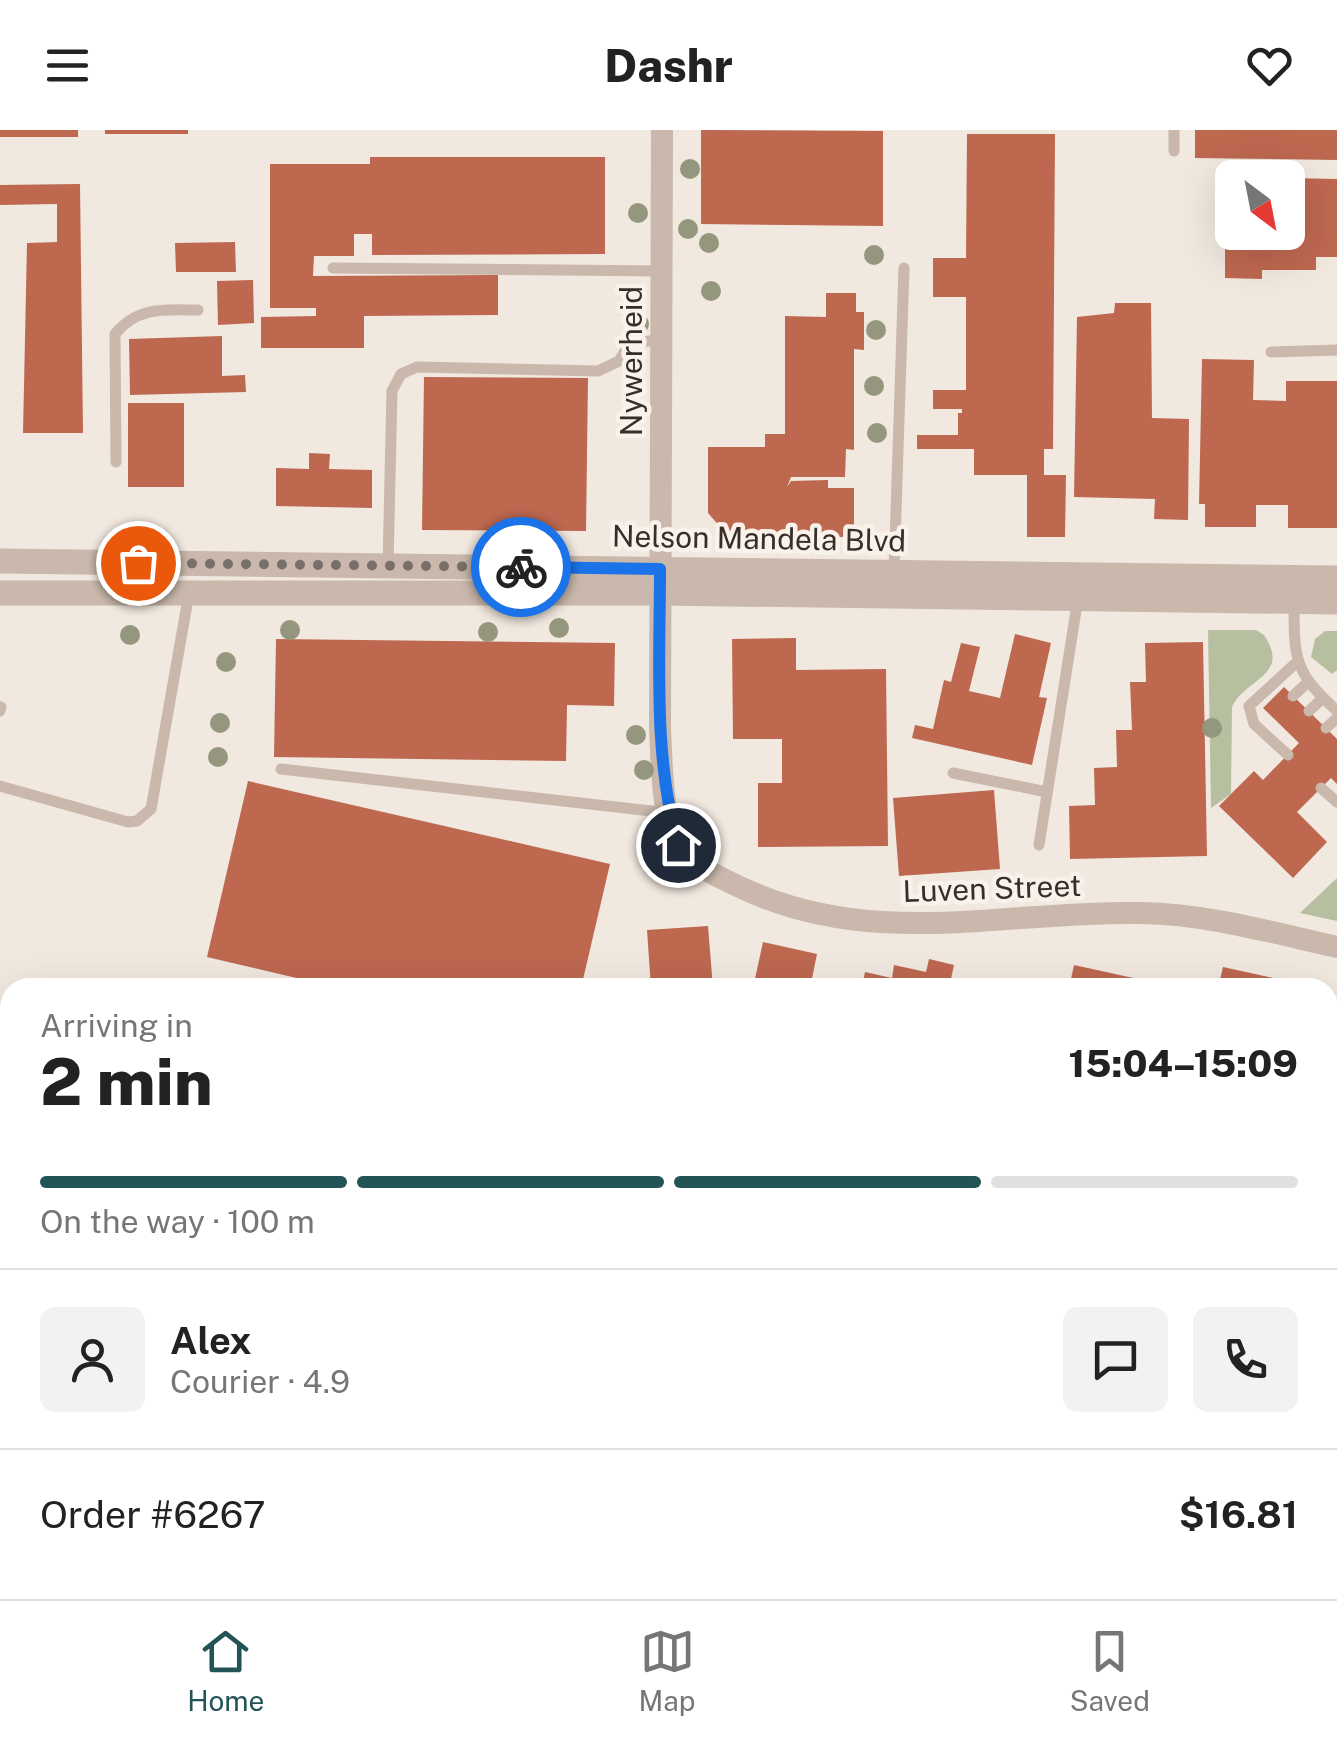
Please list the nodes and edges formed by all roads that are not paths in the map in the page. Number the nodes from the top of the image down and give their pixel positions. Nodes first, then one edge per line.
1 (662, 130) edge
2 (1174, 130) edge
3 (1174, 150) dead end
4 (333, 268) dead end
5 (904, 268) dead end
6 (662, 271) junction
7 (198, 310) dead end
8 (661, 341) junction
9 (1337, 350) edge
10 (1271, 352) dead end
11 (116, 462) dead end
12 (0, 562) edge
13 (388, 566) junction
14 (894, 572) junction
15 (1337, 578) edge
16 (660, 581) junction
17 (0, 593) edge
18 (189, 593) junction
19 (1078, 598) junction
20 (1294, 601) junction
21 (1337, 602) edge
22 (1297, 662) junction
23 (1307, 684) junction
24 (1293, 696) dead end
25 (1322, 698) junction
26 (1309, 712) dead end
27 (1337, 715) edge
28 (1272, 717) dead end
29 (1326, 728) dead end
30 (1260, 729) junction
31 (1288, 733) dead end
32 (1276, 744) junction
33 (1288, 755) dead end
34 (281, 770) dead end
35 (953, 773) dead end
36 (0, 786) edge
37 (1047, 792) junction
38 (669, 813) junction
39 (1038, 845) dead end
40 (1337, 946) edge

1 - 6 street, Nywerheid
2 - 3 lane
4 - 6 lane
5 - 14 lane
6 - 8 street, Nywerheid
7 - 11 lane
8 - 13 lane
8 - 16 street, Nywerheid
9 - 10 lane
12 - 13 street, Nelson Mandela Blvd
13 - 16 street, Nelson Mandela Blvd
14 - 15 street, Nelson Mandela Blvd
14 - 16 street, Nelson Mandela Blvd
16 - 18 street, Nelson Mandela Blvd
16 - 19 street, Nelson Mandela Blvd
16 - 38 street, Luven Street
17 - 18 street, Nelson Mandela Blvd
18 - 36 lane
19 - 20 street, Nelson Mandela Blvd
19 - 37 lane
20 - 21 street, Nelson Mandela Blvd
20 - 22 lane
22 - 23 lane
22 - 30 lane
23 - 24 lane
23 - 25 lane
25 - 26 lane
25 - 27 lane
27 - 29 lane
28 - 30 lane
30 - 32 lane
31 - 32 lane
32 - 33 lane
34 - 38 lane
35 - 37 lane
37 - 39 lane
38 - 40 street, Luven Street

